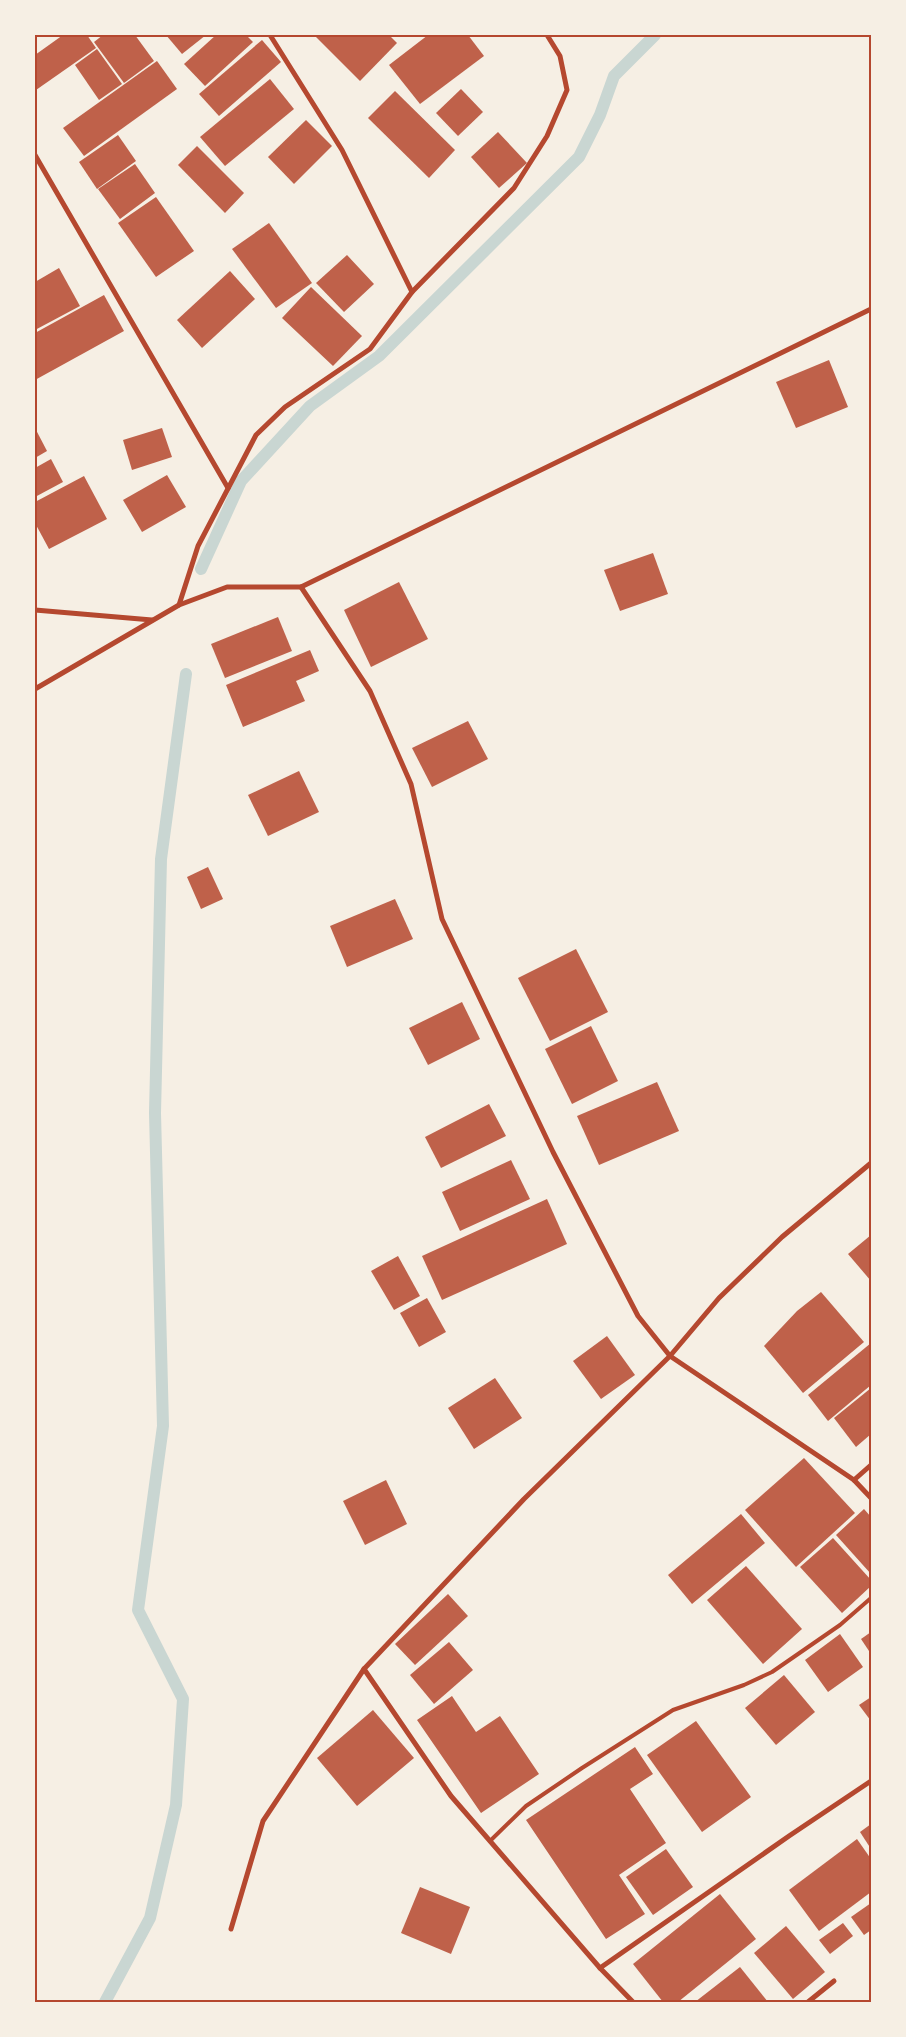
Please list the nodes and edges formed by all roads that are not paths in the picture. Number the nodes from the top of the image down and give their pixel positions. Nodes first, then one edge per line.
1 (270, 35) edge
2 (547, 35) edge
3 (35, 155) edge
4 (412, 292) junction
5 (871, 309) edge
6 (228, 488) junction
7 (301, 587) junction
8 (180, 605) junction
9 (35, 610) edge
10 (153, 620) junction
11 (35, 689) edge
12 (871, 1163) edge
13 (670, 1356) junction
14 (871, 1464) edge
15 (854, 1480) junction
16 (871, 1498) edge
17 (871, 1598) edge
18 (364, 1669) junction
19 (871, 1781) edge
20 (490, 1841) junction
21 (231, 1929) dead end
22 (600, 1968) junction
23 (834, 1981) dead end
24 (633, 2002) edge
25 (808, 2002) edge

1 - 4 street
2 - 4 street
3 - 6 street
4 - 6 street
5 - 7 street
6 - 8 street
7 - 8 street
7 - 13 street
8 - 10 street
9 - 10 street
10 - 11 street
12 - 13 street
13 - 15 street
13 - 18 street
14 - 15 street
15 - 16 street
17 - 20 lane
18 - 20 street
18 - 21 street
19 - 22 street
20 - 22 street
22 - 24 street
23 - 25 street

